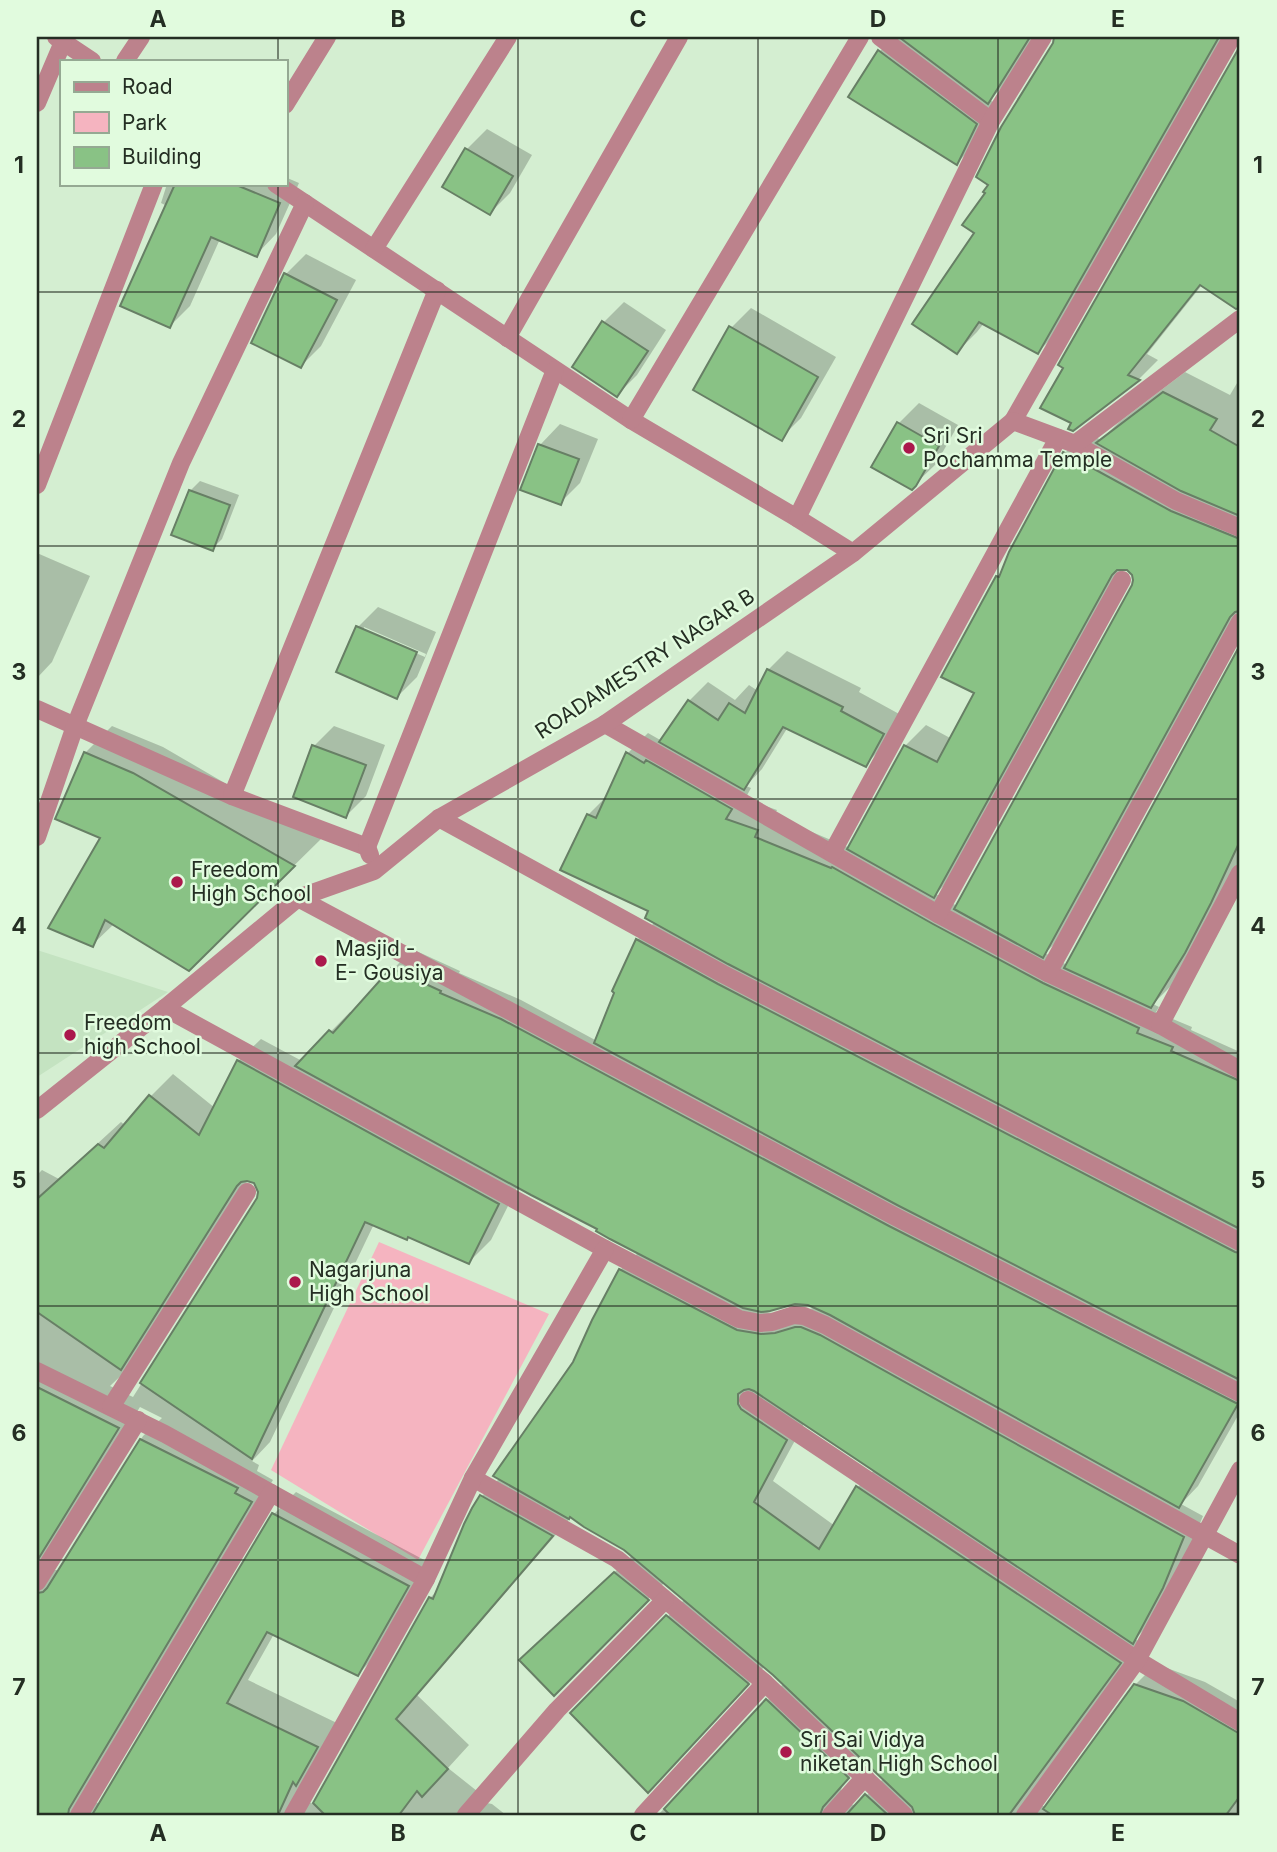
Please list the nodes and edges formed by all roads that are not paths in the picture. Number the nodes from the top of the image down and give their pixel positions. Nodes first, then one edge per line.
1 (141, 37) edge
2 (327, 37) edge
3 (508, 37) edge
4 (679, 37) edge
5 (860, 37) edge
6 (880, 37) edge
7 (1043, 37) edge
8 (1232, 37) edge
9 (59, 39) edge
10 (90, 60) edge
11 (126, 60) edge
12 (287, 102) edge
13 (37, 103) edge
14 (991, 121) junction
15 (153, 186) edge
16 (279, 186) edge
17 (304, 203) junction
18 (374, 249) junction
19 (436, 290) junction
20 (1240, 318) edge
21 (507, 338) junction
22 (555, 370) junction
23 (631, 420) junction
24 (1013, 421) junction
25 (1066, 441) junction
26 (37, 485) edge
27 (797, 518) junction
28 (1240, 527) edge
29 (853, 553) junction
30 (1122, 580) dead end
31 (1240, 622) edge
32 (37, 709) edge
33 (604, 724) junction
34 (75, 726) junction
35 (232, 796) junction
36 (439, 818) junction
37 (37, 837) edge
38 (367, 847) junction
39 (832, 853) junction
40 (374, 871) junction
41 (1240, 873) edge
42 (298, 898) junction
43 (938, 914) junction
44 (1048, 973) junction
45 (166, 1008) junction
46 (1160, 1025) junction
47 (1240, 1070) edge
48 (37, 1110) edge
49 (247, 1192) dead end
50 (1240, 1242) edge
51 (605, 1249) junction
52 (37, 1371) edge
53 (1240, 1393) edge
54 (748, 1401) dead end
55 (111, 1407) junction
56 (138, 1420) junction
57 (1240, 1470) edge
58 (472, 1478) junction
59 (271, 1493) junction
60 (1205, 1535) junction
61 (1240, 1555) edge
62 (426, 1578) junction
63 (37, 1582) edge
64 (665, 1600) junction
65 (1137, 1660) junction
66 (765, 1683) junction
67 (1240, 1722) edge
68 (865, 1777) junction
69 (79, 1815) edge
70 (293, 1815) edge
71 (466, 1815) edge
72 (643, 1815) edge
73 (831, 1815) edge
74 (904, 1815) edge
75 (1025, 1815) edge

1 - 11 street
2 - 12 street
3 - 18 street
4 - 21 street
5 - 23 street
6 - 14 street
7 - 14 street
8 - 24 street
9 - 10 street
9 - 13 street
14 - 27 street
15 - 26 street
16 - 17 street
17 - 18 street
17 - 34 street
18 - 19 street
19 - 21 street
19 - 35 street
20 - 25 street
21 - 22 street
22 - 23 street
22 - 38 street
23 - 27 street
24 - 25 street
24 - 29 street, ROADAMESTRY NAGAR B
25 - 28 street
25 - 39 street
27 - 29 street
29 - 33 street, ROADAMESTRY NAGAR B
30 - 43 street
31 - 44 street
32 - 34 street
33 - 36 street, ROADAMESTRY NAGAR B
33 - 39 street
34 - 35 street
34 - 37 street
35 - 38 street
36 - 40 street, ROADAMESTRY NAGAR B
36 - 50 street
38 - 40 street
39 - 43 street
40 - 42 street, ROADAMESTRY NAGAR B
41 - 46 street
42 - 45 street, ROADAMESTRY NAGAR B
42 - 53 street
43 - 44 street
44 - 46 street
45 - 48 street, ROADAMESTRY NAGAR B
45 - 51 street
46 - 47 street
49 - 55 street
51 - 58 street
51 - 60 street
52 - 55 street
54 - 65 street
55 - 56 street
56 - 59 street
56 - 63 street
57 - 60 street
58 - 62 street
58 - 64 street
59 - 62 street
59 - 69 street
60 - 61 street
60 - 65 street
62 - 70 street
64 - 66 street
64 - 71 street
65 - 67 street
65 - 75 street
66 - 68 street
66 - 72 street
68 - 73 street
68 - 74 street

